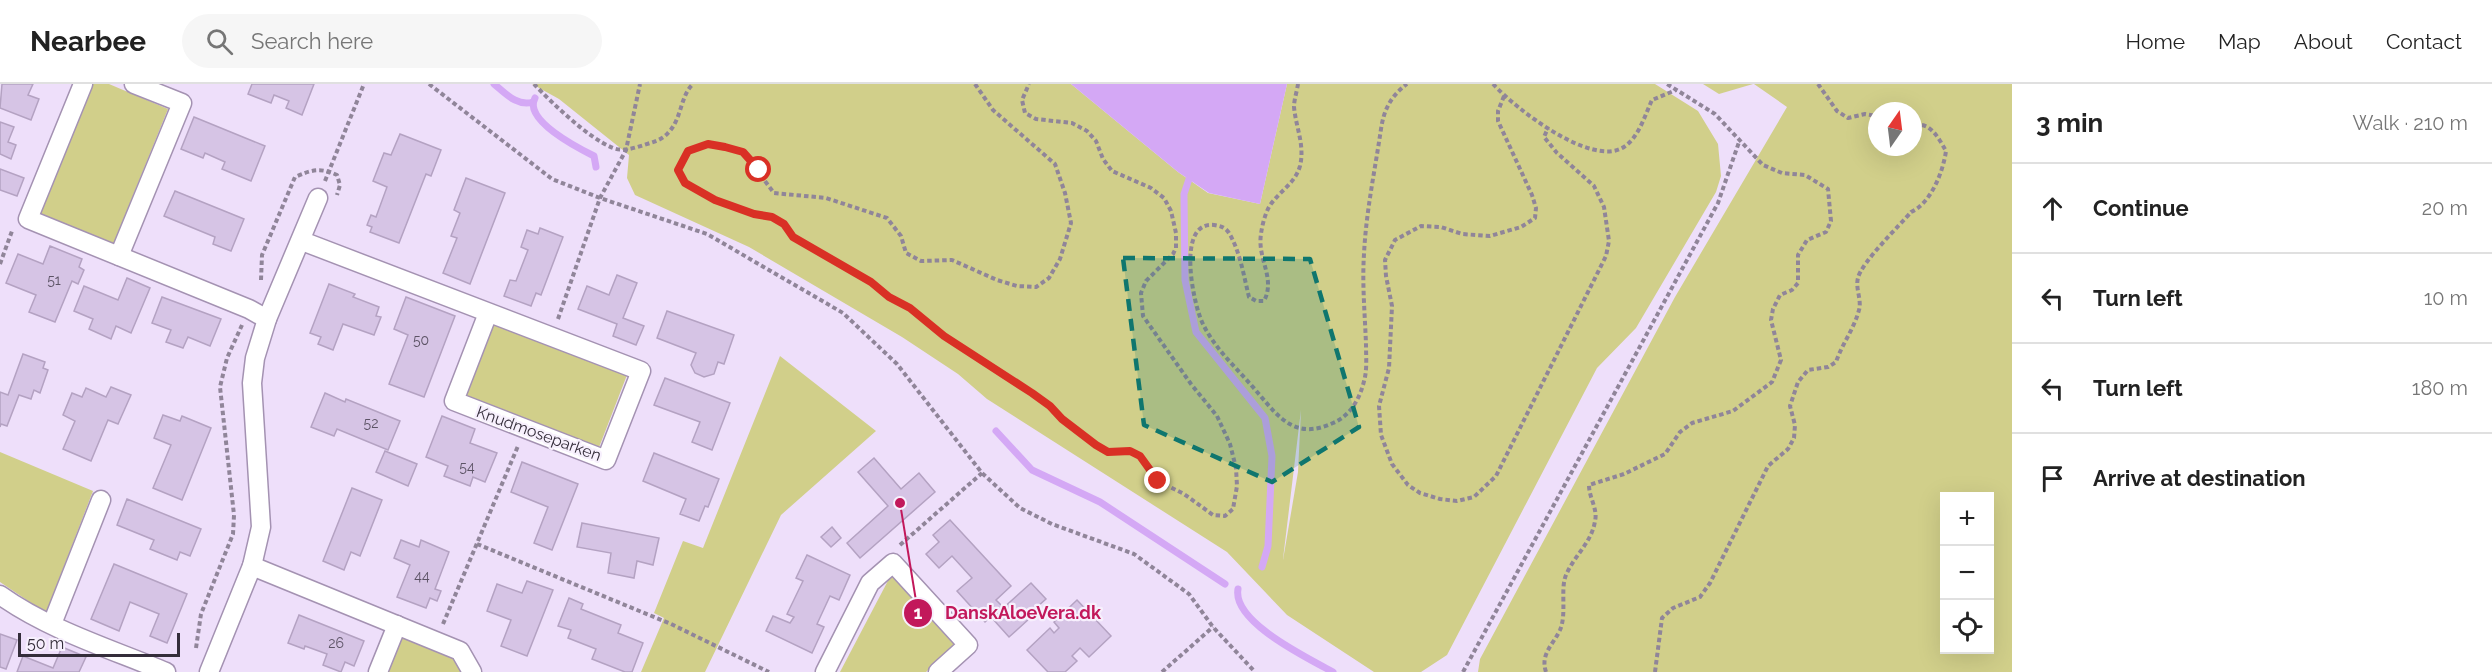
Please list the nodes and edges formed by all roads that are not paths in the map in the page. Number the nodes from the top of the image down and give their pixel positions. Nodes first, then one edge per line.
1 (83, 84) edge
2 (134, 84) edge
3 (325, 202) road end
4 (302, 241) junction
5 (119, 256) junction
6 (488, 313) junction
7 (267, 320) junction
8 (101, 500) dead end
9 (252, 566) junction
10 (0, 595) edge
11 (52, 624) junction
12 (397, 625) junction
13 (166, 672) edge
14 (209, 672) edge
15 (378, 672) edge
16 (472, 672) edge
17 (825, 672) edge
18 (938, 672) edge

1 - 5 street
2 - 5 street
3 - 4 street
4 - 6 street, Knudmoseparken
4 - 7 street
5 - 7 street
6 - 6 street, Knudmoseparken
7 - 9 street
8 - 11 street
9 - 12 street
9 - 14 street
10 - 11 street
11 - 13 street
12 - 15 street
12 - 16 street
17 - 18 street

